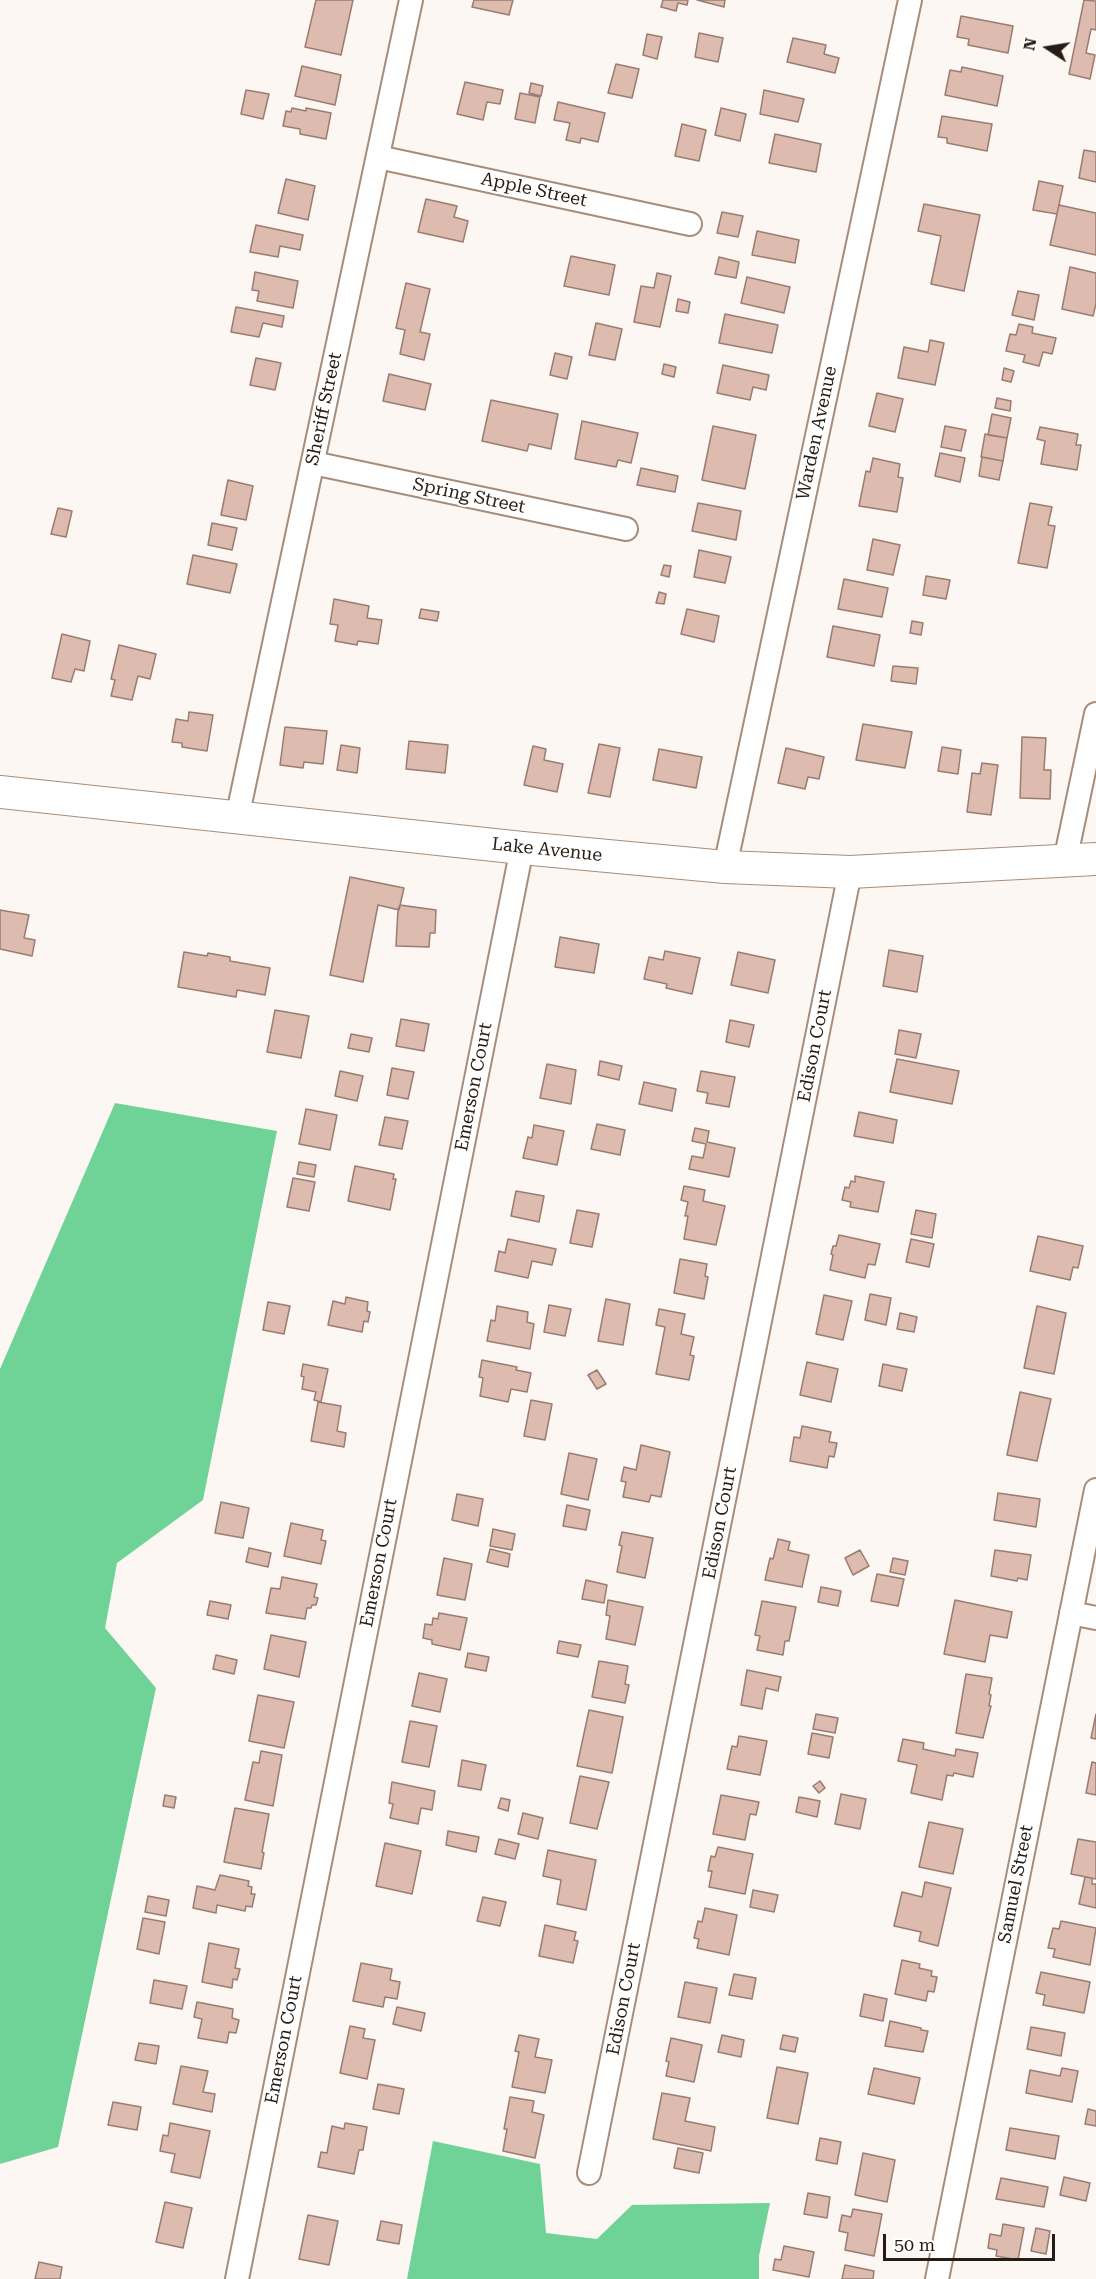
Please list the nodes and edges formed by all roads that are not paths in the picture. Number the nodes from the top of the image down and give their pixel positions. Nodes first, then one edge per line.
1 (411, 0) edge
2 (910, 0) edge
3 (378, 157) junction
4 (690, 224) dead end
5 (313, 464) junction
6 (626, 529) dead end
7 (1096, 714) edge
8 (0, 792) edge
9 (237, 818) junction
10 (522, 848) junction
11 (1096, 859) edge
12 (1065, 861) junction
13 (725, 867) junction
14 (850, 872) junction
15 (1096, 1490) edge
16 (1071, 1613) junction
17 (1096, 1618) edge
18 (589, 2173) dead end
19 (237, 2279) edge
20 (936, 2279) edge

1 - 3 street, Sheriff Street
2 - 13 street, Warden Avenue
3 - 4 street, Apple Street
3 - 5 street, Sheriff Street
5 - 6 street, Spring Street
5 - 9 street, Sheriff Street
7 - 12 street
8 - 9 street, Lake Avenue
9 - 10 street, Lake Avenue
10 - 13 street, Lake Avenue
10 - 19 street, Emerson Court
11 - 12 street, Lake Avenue
12 - 14 street, Lake Avenue
13 - 14 street, Lake Avenue
14 - 18 street, Edison Court
15 - 16 street, Samuel Street
16 - 17 street
16 - 20 street, Samuel Street

